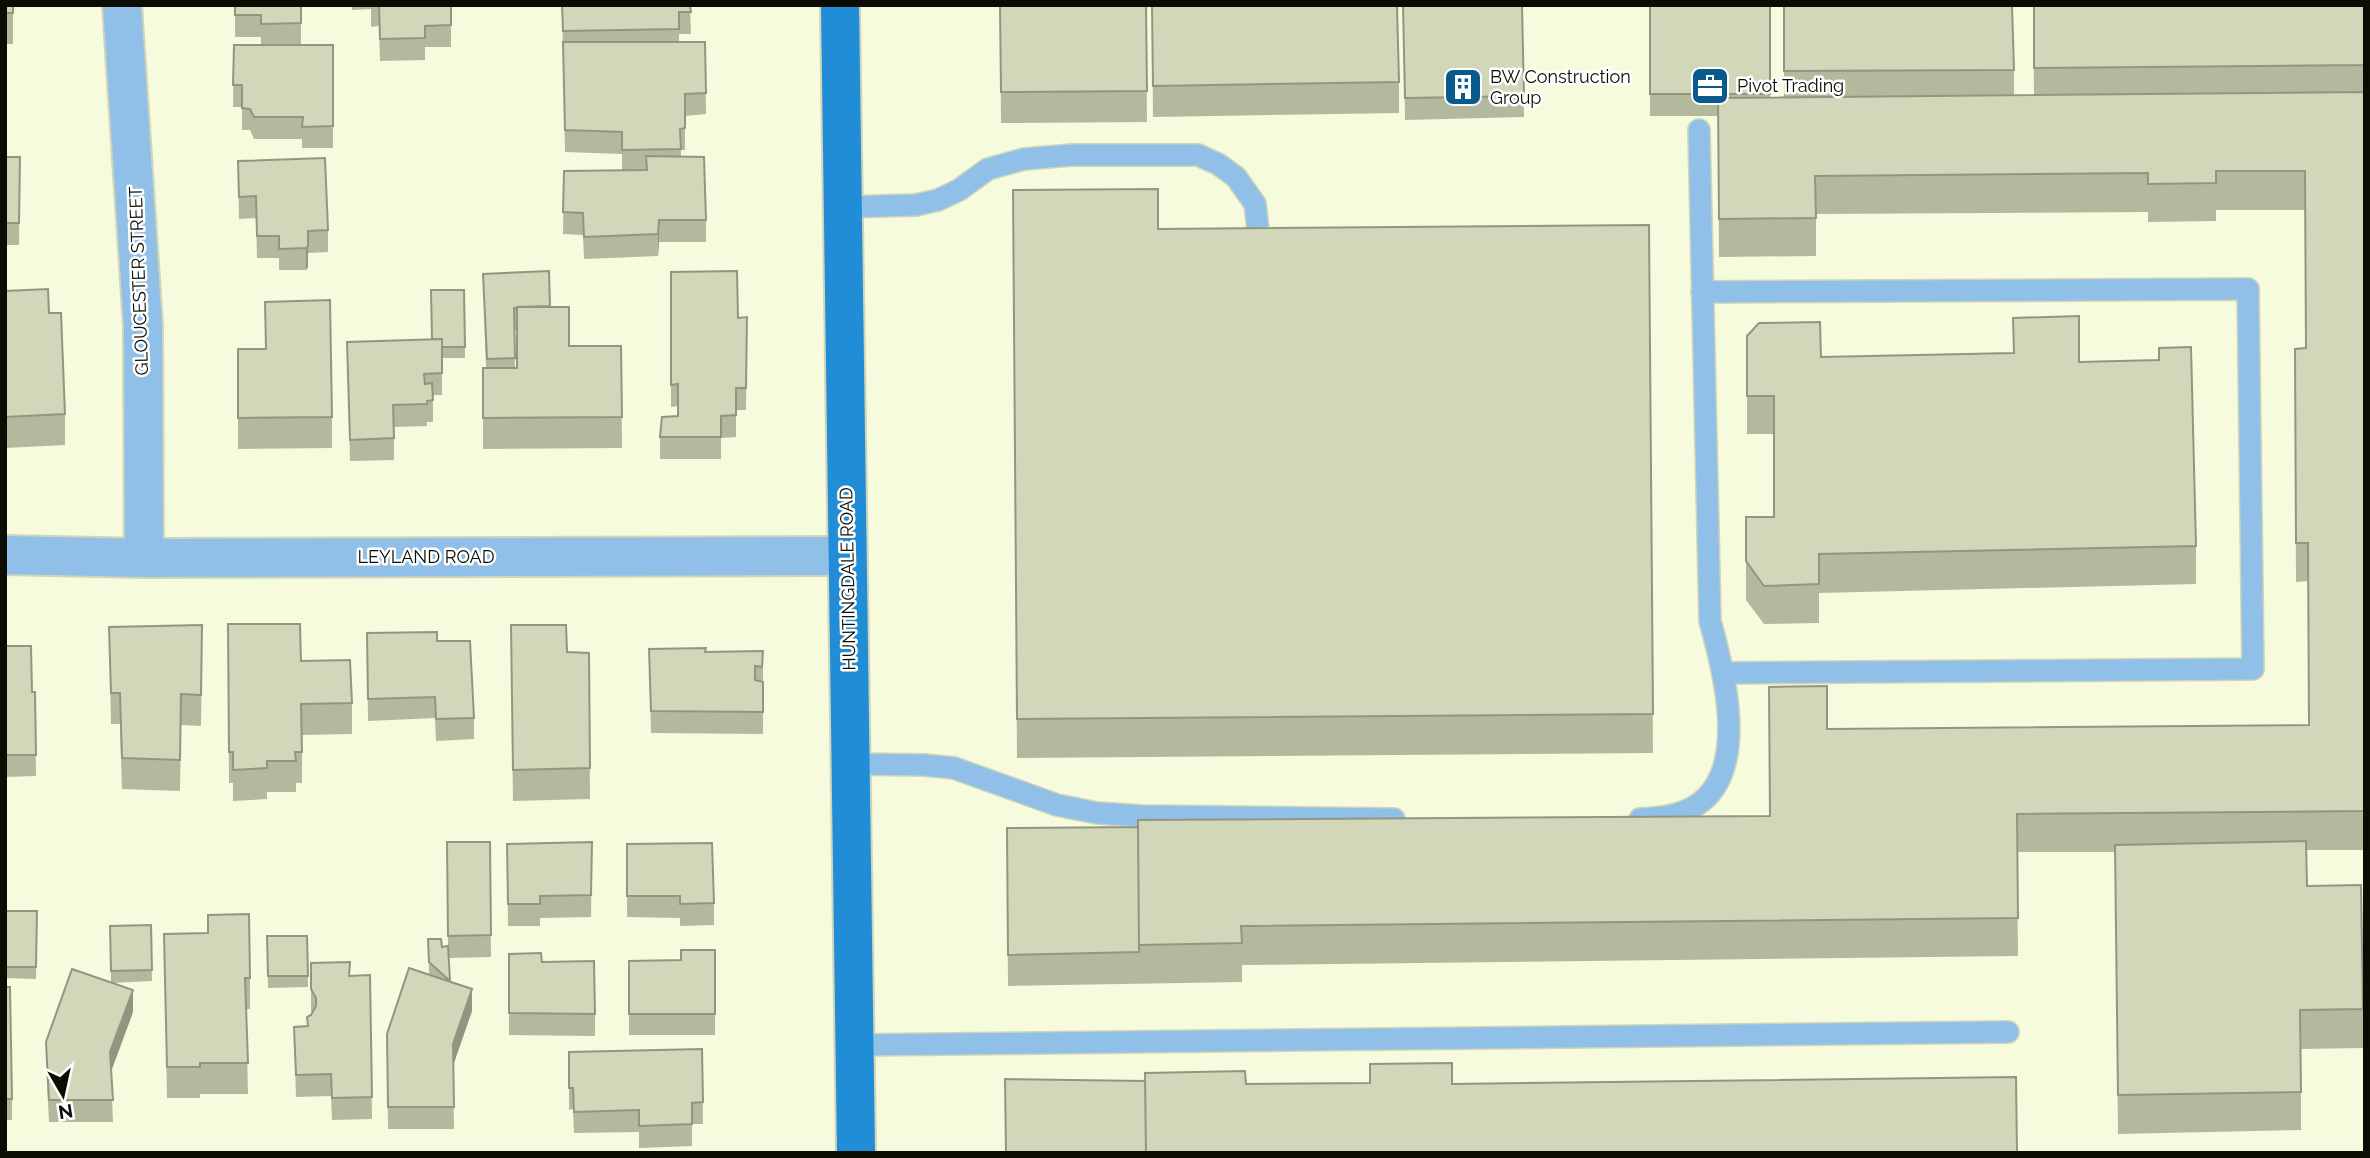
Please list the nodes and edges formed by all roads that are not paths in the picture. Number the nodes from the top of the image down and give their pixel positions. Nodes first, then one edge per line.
1 (122, 5) edge
2 (840, 5) edge
3 (1699, 130) dead end
4 (843, 207) junction
5 (1263, 267) edge
6 (1702, 292) junction
7 (5, 555) edge
8 (847, 556) junction
9 (145, 558) junction
10 (1723, 673) junction
11 (851, 764) junction
12 (1416, 819) edge
13 (1622, 820) edge
14 (2008, 1032) dead end
15 (855, 1045) junction
16 (856, 1153) edge

1 - 9 street, GLOUCESTER STREET
2 - 4 main road, HUNTINGDALE ROAD
3 - 6 lane
4 - 5 lane
4 - 8 main road, HUNTINGDALE ROAD
6 - 10 lane
6 - 10 lane
7 - 9 street, LEYLAND ROAD
8 - 9 street, LEYLAND ROAD
8 - 11 main road, HUNTINGDALE ROAD
10 - 13 lane
11 - 12 lane
11 - 15 main road, HUNTINGDALE ROAD
14 - 15 lane
15 - 16 main road, HUNTINGDALE ROAD

